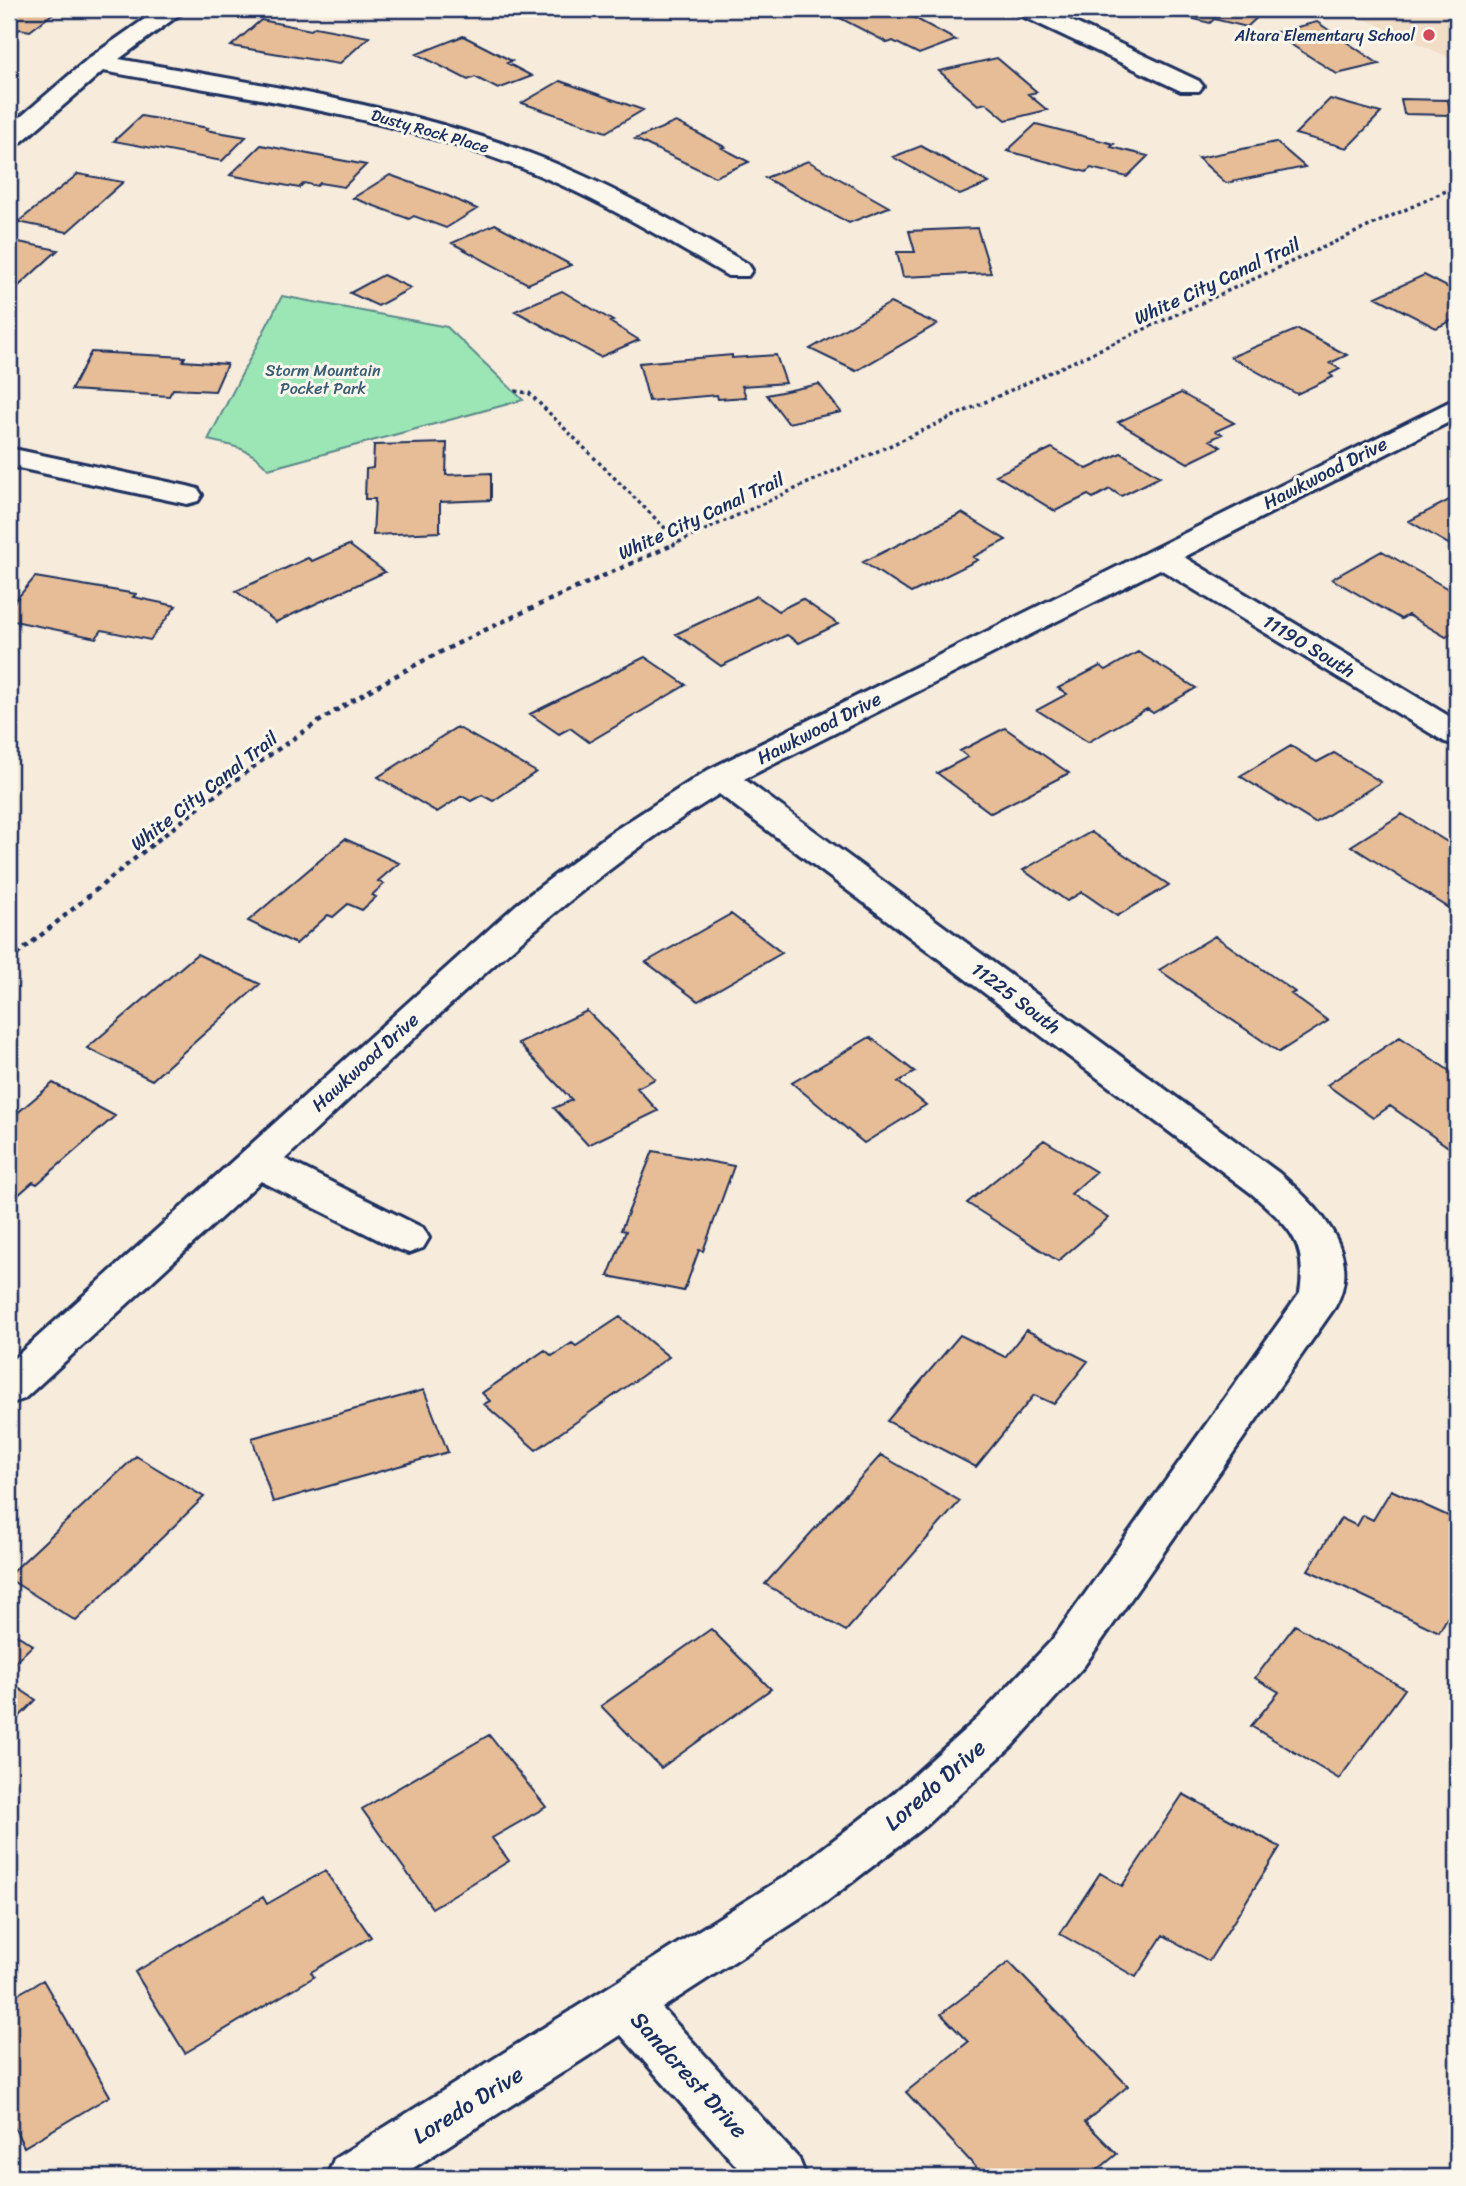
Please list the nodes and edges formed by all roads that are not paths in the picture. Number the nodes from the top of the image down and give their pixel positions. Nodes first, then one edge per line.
1 (175, 9) edge
2 (1027, 9) edge
3 (98, 63) junction
4 (1190, 86) dead end
5 (9, 140) edge
6 (738, 270) dead end
7 (1457, 407) edge
8 (9, 457) edge
9 (187, 495) dead end
10 (1160, 556) junction
11 (1457, 735) edge
12 (720, 778) junction
13 (255, 1161) junction
14 (1309, 1222) joint
15 (409, 1238) dead end
16 (9, 1388) edge
17 (626, 2004) junction
18 (353, 2177) edge
19 (780, 2177) edge

1 - 3 street
2 - 4 street
3 - 5 street
3 - 6 street, Dusty Rock Place
7 - 10 street, Hawkwood Drive
8 - 9 street
10 - 11 street, 11190 South
10 - 12 street, Hawkwood Drive
12 - 13 street, Hawkwood Drive
12 - 14 street, 11225 South
13 - 15 street
13 - 16 street, Hawkwood Drive
14 - 17 street, Loredo Drive
17 - 18 street, Loredo Drive
17 - 19 street, Sandcrest Drive

